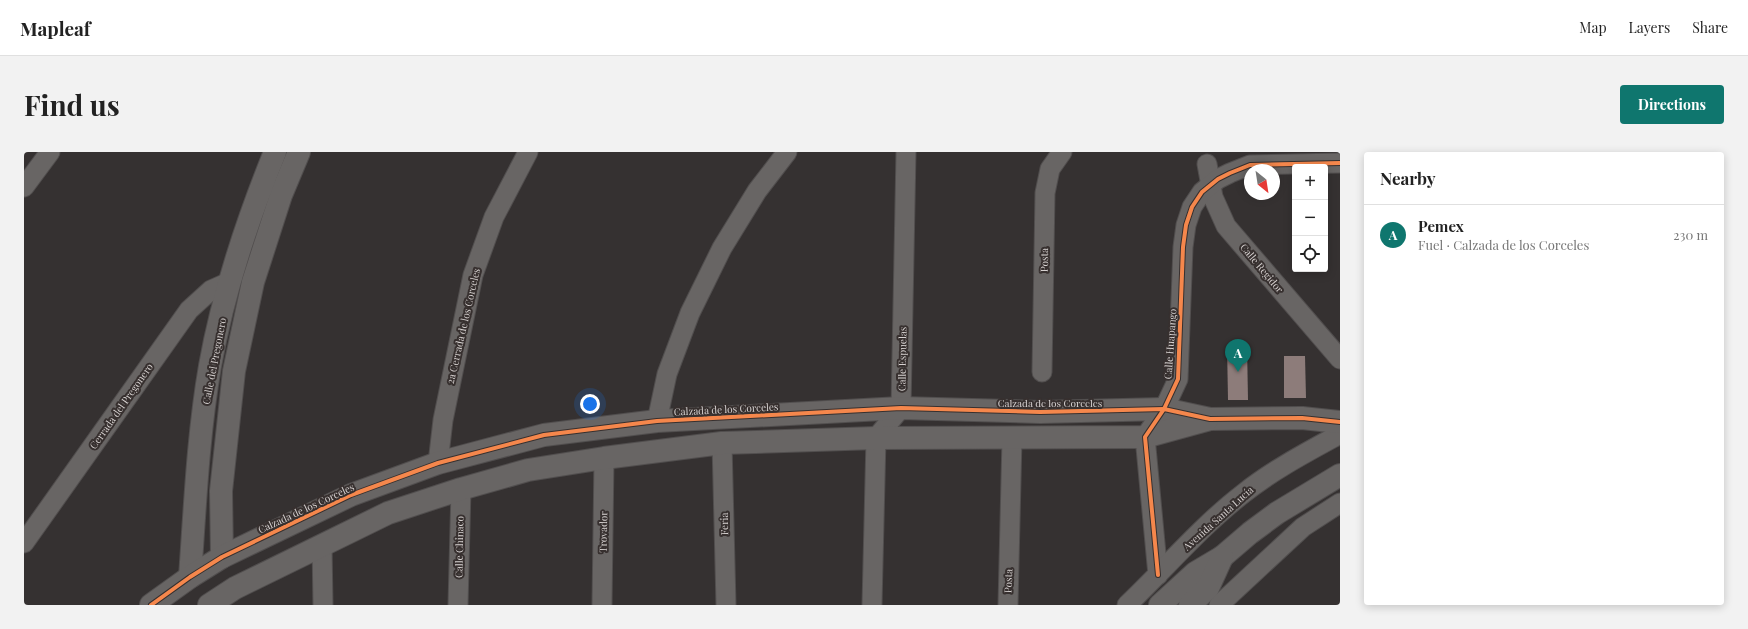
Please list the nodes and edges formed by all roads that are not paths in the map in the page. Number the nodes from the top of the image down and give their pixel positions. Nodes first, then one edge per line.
1 (50, 152) edge
2 (275, 152) edge
3 (299, 152) edge
4 (528, 152) edge
5 (787, 152) edge
6 (906, 152) edge
7 (1062, 152) edge
8 (1340, 162) edge
9 (1207, 164) dead end
10 (1210, 185) junction
11 (24, 187) edge
12 (229, 282) junction
13 (1340, 359) edge
14 (1042, 372) dead end
15 (901, 408) junction
16 (1164, 409) junction
17 (1210, 419) junction
18 (657, 421) junction
19 (1340, 422) edge
20 (1340, 434) edge
21 (1146, 437) junction
22 (876, 438) junction
23 (1012, 438) junction
24 (722, 443) junction
25 (604, 458) junction
26 (438, 463) junction
27 (1340, 475) edge
28 (461, 489) junction
29 (1340, 503) edge
30 (24, 543) edge
31 (322, 545) junction
32 (222, 557) junction
33 (1222, 557) junction
34 (1158, 575) junction
35 (190, 577) junction
36 (151, 605) edge
37 (209, 605) edge
38 (323, 605) edge
39 (458, 605) edge
40 (602, 605) edge
41 (726, 605) edge
42 (872, 605) edge
43 (1008, 605) edge
44 (1127, 605) edge
45 (1160, 605) edge
46 (1190, 605) edge
47 (1219, 605) edge

1 - 11 street
2 - 12 street, Calle del Pregonero
3 - 32 street
4 - 26 street, 2a Cerrada de los Corceles
5 - 18 street
6 - 15 street, Calle Espuelas
7 - 14 street, Posta
8 - 10 street, Calle Huapango
9 - 10 street, Calle Regidor
10 - 13 street, Calle Regidor
10 - 16 street, Calle Huapango
12 - 30 street, Cerrada del Pregonero
12 - 35 street, Calle del Pregonero
15 - 16 street, Calzada de los Corceles
15 - 18 street, Calzada de los Corceles
15 - 22 street
16 - 17 street, Calzada de los Corceles
16 - 21 street, Calle Huapango
17 - 19 street, Calzada de los Corceles
17 - 21 street, Calzada de los Corceles
18 - 26 street, Calzada de los Corceles
20 - 34 street, Avenida Santa Lucía
21 - 23 street, Calzada de los Corceles
21 - 34 street
22 - 23 street, Calzada de los Corceles
22 - 24 street, Calzada de los Corceles
22 - 42 street
23 - 43 street, Posta
24 - 25 street, Calzada de los Corceles
24 - 41 street, Feria
25 - 28 street, Calzada de los Corceles
25 - 40 street, Trovador
26 - 32 street, Calzada de los Corceles
27 - 33 street
28 - 31 street, Calzada de los Corceles
28 - 39 street, Calle Chinaco
29 - 47 street
31 - 37 street, Calzada de los Corceles
31 - 38 street
32 - 35 street, Calzada de los Corceles
33 - 45 street
33 - 46 street
34 - 44 street, Avenida Santa Lucía
35 - 36 street, Calzada de los Corceles

